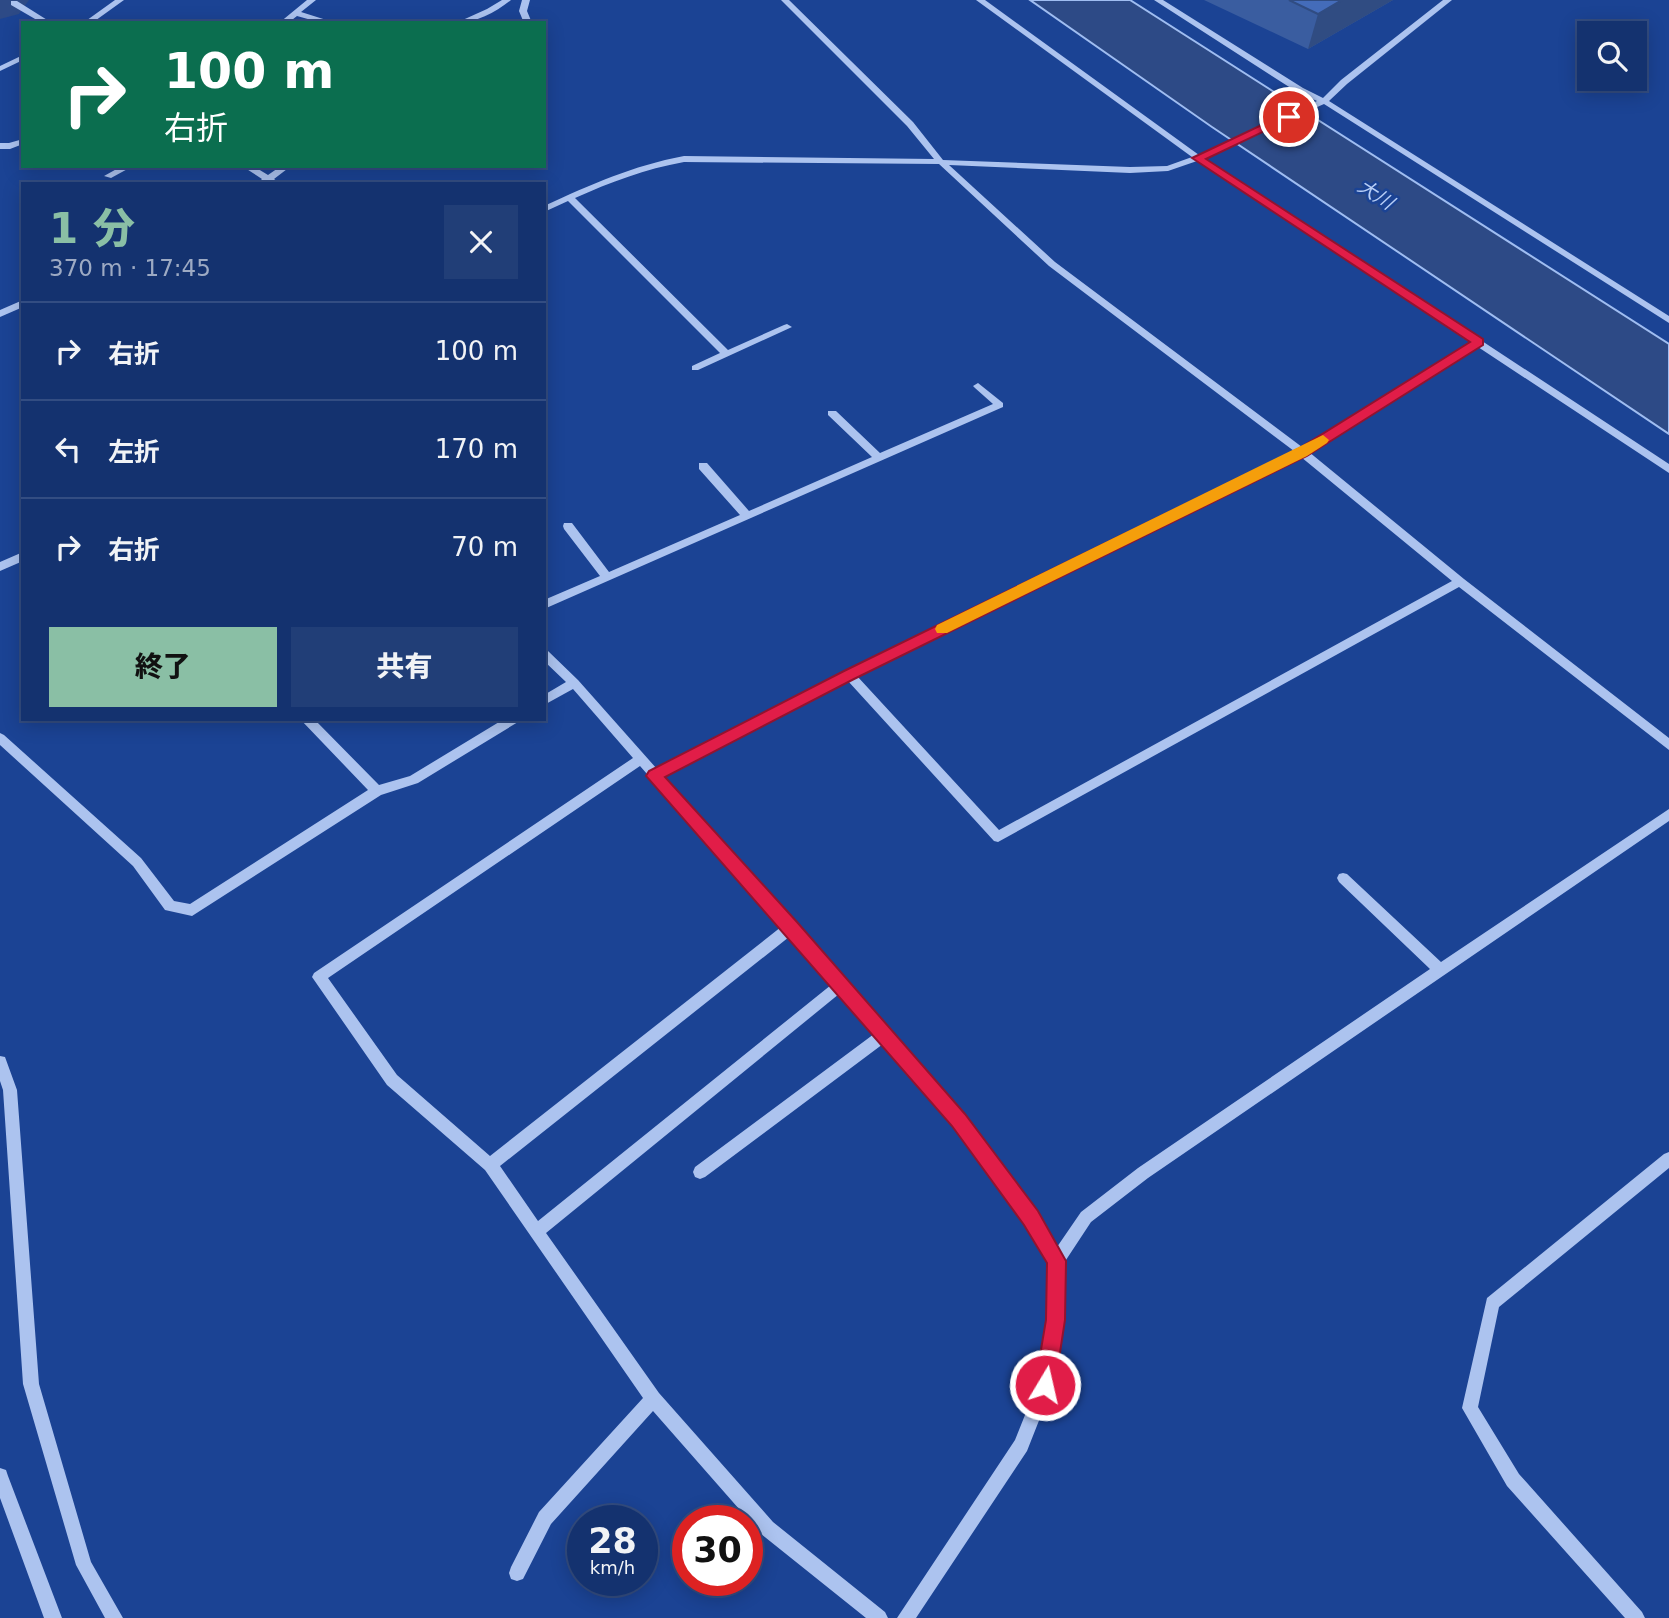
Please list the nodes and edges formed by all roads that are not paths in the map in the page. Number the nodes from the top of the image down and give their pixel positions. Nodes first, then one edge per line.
1 (120, 0) edge
2 (312, 0) edge
3 (507, 0) edge
4 (526, 0) edge
5 (785, 0) edge
6 (980, 0) edge
7 (1158, 0) edge
8 (1448, 0) edge
9 (19, 3) edge
10 (295, 13) junction
11 (45, 21) edge
12 (90, 21) edge
13 (285, 21) edge
14 (325, 21) edge
15 (465, 21) edge
16 (527, 21) edge
17 (21, 58) edge
18 (0, 69) edge
19 (1319, 103) junction
20 (21, 142) edge
21 (0, 146) edge
22 (1198, 158) junction
23 (941, 162) junction
24 (125, 168) edge
25 (248, 168) edge
26 (285, 168) edge
27 (108, 176) dead end
28 (263, 182) edge
29 (569, 197) junction
30 (546, 208) edge
31 (21, 304) edge
32 (0, 314) edge
33 (1669, 320) edge
34 (788, 327) dead end
35 (1479, 342) junction
36 (727, 354) junction
37 (695, 368) dead end
38 (978, 386) dead end
39 (832, 413) dead end
40 (1302, 452) junction
41 (879, 458) junction
42 (703, 466) dead end
43 (1669, 469) edge
44 (747, 516) junction
45 (568, 526) dead end
46 (21, 557) edge
47 (0, 567) edge
48 (607, 577) junction
49 (1460, 582) junction
50 (546, 604) edge
51 (546, 656) edge
52 (849, 675) junction
53 (574, 683) junction
54 (546, 700) edge
55 (308, 721) edge
56 (511, 721) edge
57 (0, 738) edge
58 (1669, 745) edge
59 (640, 760) junction
60 (654, 776) junction
61 (377, 791) junction
62 (1669, 814) edge
63 (1343, 878) dead end
64 (791, 927) junction
65 (1440, 970) junction
66 (841, 985) junction
67 (884, 1035) junction
68 (0, 1062) edge
69 (1669, 1159) edge
70 (490, 1165) junction
71 (700, 1172) dead end
72 (538, 1230) junction
73 (1057, 1261) junction
74 (653, 1399) junction
75 (0, 1476) edge
76 (517, 1573) dead end
77 (53, 1618) edge
78 (114, 1618) edge
79 (879, 1618) edge
80 (906, 1618) edge
81 (1636, 1618) edge

1 - 12 street
2 - 10 street
3 - 15 street
4 - 16 street
5 - 23 street
6 - 22 street
7 - 19 street
8 - 19 street
9 - 11 street
10 - 13 street
10 - 14 street
17 - 18 street
19 - 22 street
19 - 33 street
20 - 21 street
22 - 23 street
22 - 35 street
23 - 29 street
23 - 40 street
24 - 27 street
25 - 28 street
26 - 28 street
29 - 30 street
29 - 36 street
31 - 32 street
34 - 36 street
35 - 40 street
35 - 43 street
36 - 37 street
38 - 41 street
39 - 41 street
40 - 49 street
40 - 52 street
41 - 44 street
42 - 44 street
44 - 48 street
45 - 48 street
46 - 47 street
48 - 50 street
49 - 52 street
49 - 58 street
51 - 53 street
52 - 60 street
53 - 54 street
53 - 59 street
55 - 61 street
56 - 61 street
57 - 61 street
59 - 60 street
59 - 70 street
60 - 64 street
62 - 65 street
63 - 65 street
64 - 66 street
64 - 70 street
65 - 73 street
66 - 67 street
66 - 72 street
67 - 71 street
67 - 73 street
68 - 78 street
69 - 81 street
70 - 72 street
72 - 74 street
73 - 80 street
74 - 76 street
74 - 79 street
75 - 77 street

